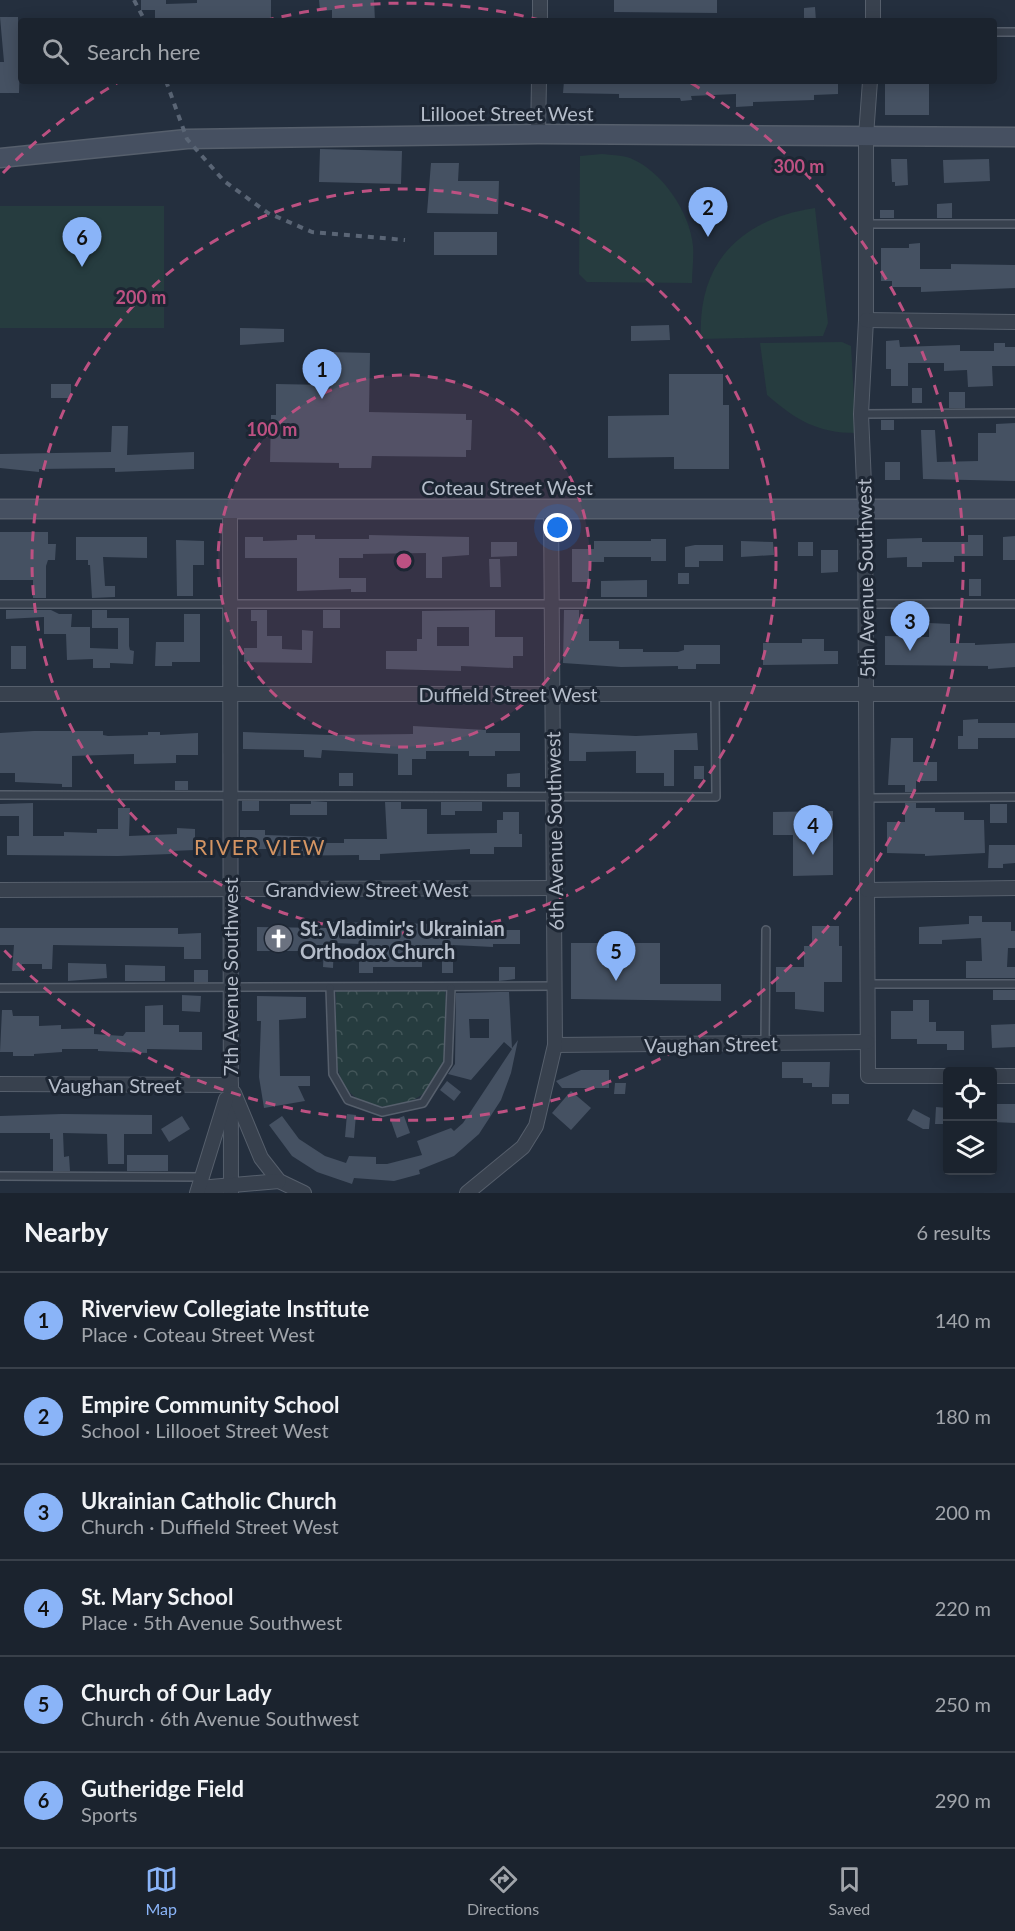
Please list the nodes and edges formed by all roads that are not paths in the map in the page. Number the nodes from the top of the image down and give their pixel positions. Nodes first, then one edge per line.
1 (540, 0) edge
2 (873, 0) edge
3 (540, 18) edge
4 (873, 18) edge
5 (997, 32) edge
6 (1015, 32) edge
7 (539, 84) edge
8 (870, 84) edge
9 (538, 134) junction
10 (866, 136) junction
11 (1015, 137) edge
12 (0, 158) edge
13 (866, 224) junction
14 (1015, 224) edge
15 (866, 320) junction
16 (1015, 322) edge
17 (1015, 413) edge
18 (861, 414) junction
19 (866, 508) junction
20 (0, 509) edge
21 (230, 509) junction
22 (1015, 509) edge
23 (551, 510) junction
24 (230, 603) junction
25 (0, 604) edge
26 (551, 604) junction
27 (865, 604) junction
28 (1015, 604) edge
29 (0, 694) edge
30 (229, 694) junction
31 (552, 694) junction
32 (715, 694) junction
33 (867, 694) junction
34 (1015, 694) edge
35 (0, 795) edge
36 (229, 795) junction
37 (553, 797) junction
38 (1015, 797) edge
39 (868, 798) junction
40 (555, 888) junction
41 (1015, 888) edge
42 (229, 889) junction
43 (0, 890) edge
44 (867, 890) junction
45 (766, 930) dead end
46 (866, 984) junction
47 (1015, 984) edge
48 (556, 986) junction
49 (0, 988) edge
50 (330, 988) junction
51 (452, 988) junction
52 (230, 989) junction
53 (867, 1042) junction
54 (765, 1043) junction
55 (555, 1045) junction
56 (943, 1076) edge
57 (997, 1076) edge
58 (1015, 1076) edge
59 (0, 1084) edge
60 (231, 1085) junction
61 (0, 1176) edge
62 (279, 1181) junction
63 (200, 1186) edge
64 (231, 1189) edge
65 (304, 1193) edge
66 (466, 1193) edge

1 - 3 street
2 - 4 street
5 - 6 lane
7 - 9 street
8 - 10 street, 5th Avenue Southwest
9 - 10 main road, Lillooet Street West
9 - 12 main road, Lillooet Street West
10 - 11 main road, Lillooet Street West
10 - 13 street, 5th Avenue Southwest
13 - 14 lane
13 - 15 street, 5th Avenue Southwest
15 - 16 street
15 - 18 street, 5th Avenue Southwest
17 - 18 lane
18 - 19 street, 5th Avenue Southwest
19 - 22 main road, Coteau Street West
19 - 23 main road, Coteau Street West
19 - 27 street, 5th Avenue Southwest
20 - 21 main road, Coteau Street West
21 - 23 main road, Coteau Street West
21 - 24 street, 7th Avenue Southwest
23 - 26 street, 6th Avenue Southwest
24 - 25 lane
24 - 26 lane
24 - 30 street, 7th Avenue Southwest
26 - 27 lane
26 - 31 street, 6th Avenue Southwest
27 - 28 lane
27 - 33 street, 5th Avenue Southwest
29 - 30 street, Duffield Street West
30 - 31 street, Duffield Street West
30 - 36 street, 7th Avenue Southwest
31 - 32 street, Duffield Street West
31 - 37 street, 6th Avenue Southwest
32 - 33 street, Duffield Street West
32 - 37 lane
33 - 34 street, Duffield Street West
33 - 39 street, 5th Avenue Southwest
35 - 36 lane
36 - 37 lane
36 - 42 street, 7th Avenue Southwest
37 - 40 street, 6th Avenue Southwest
38 - 39 lane
39 - 44 street, 5th Avenue Southwest
40 - 42 street, Grandview Street West
40 - 48 street, 6th Avenue Southwest
41 - 44 street
42 - 43 street, Grandview Street West
42 - 52 street, 7th Avenue Southwest
44 - 46 street, 5th Avenue Southwest
45 - 54 lane
46 - 47 lane
46 - 53 street, 5th Avenue Southwest
48 - 51 lane
48 - 55 street, 6th Avenue Southwest
49 - 52 lane
50 - 51 lane
50 - 51 lane
50 - 52 lane
52 - 60 street, 7th Avenue Southwest
53 - 54 street, Vaughan Street
53 - 56 street, 5th Avenue Southwest
54 - 55 street, Vaughan Street
55 - 66 street, 6th Avenue Southwest
57 - 58 street
59 - 60 street, Vaughan Street
60 - 62 street
60 - 63 street
60 - 64 street, 7th Avenue Southwest
61 - 63 lane
62 - 64 street
62 - 65 street
63 - 64 street

